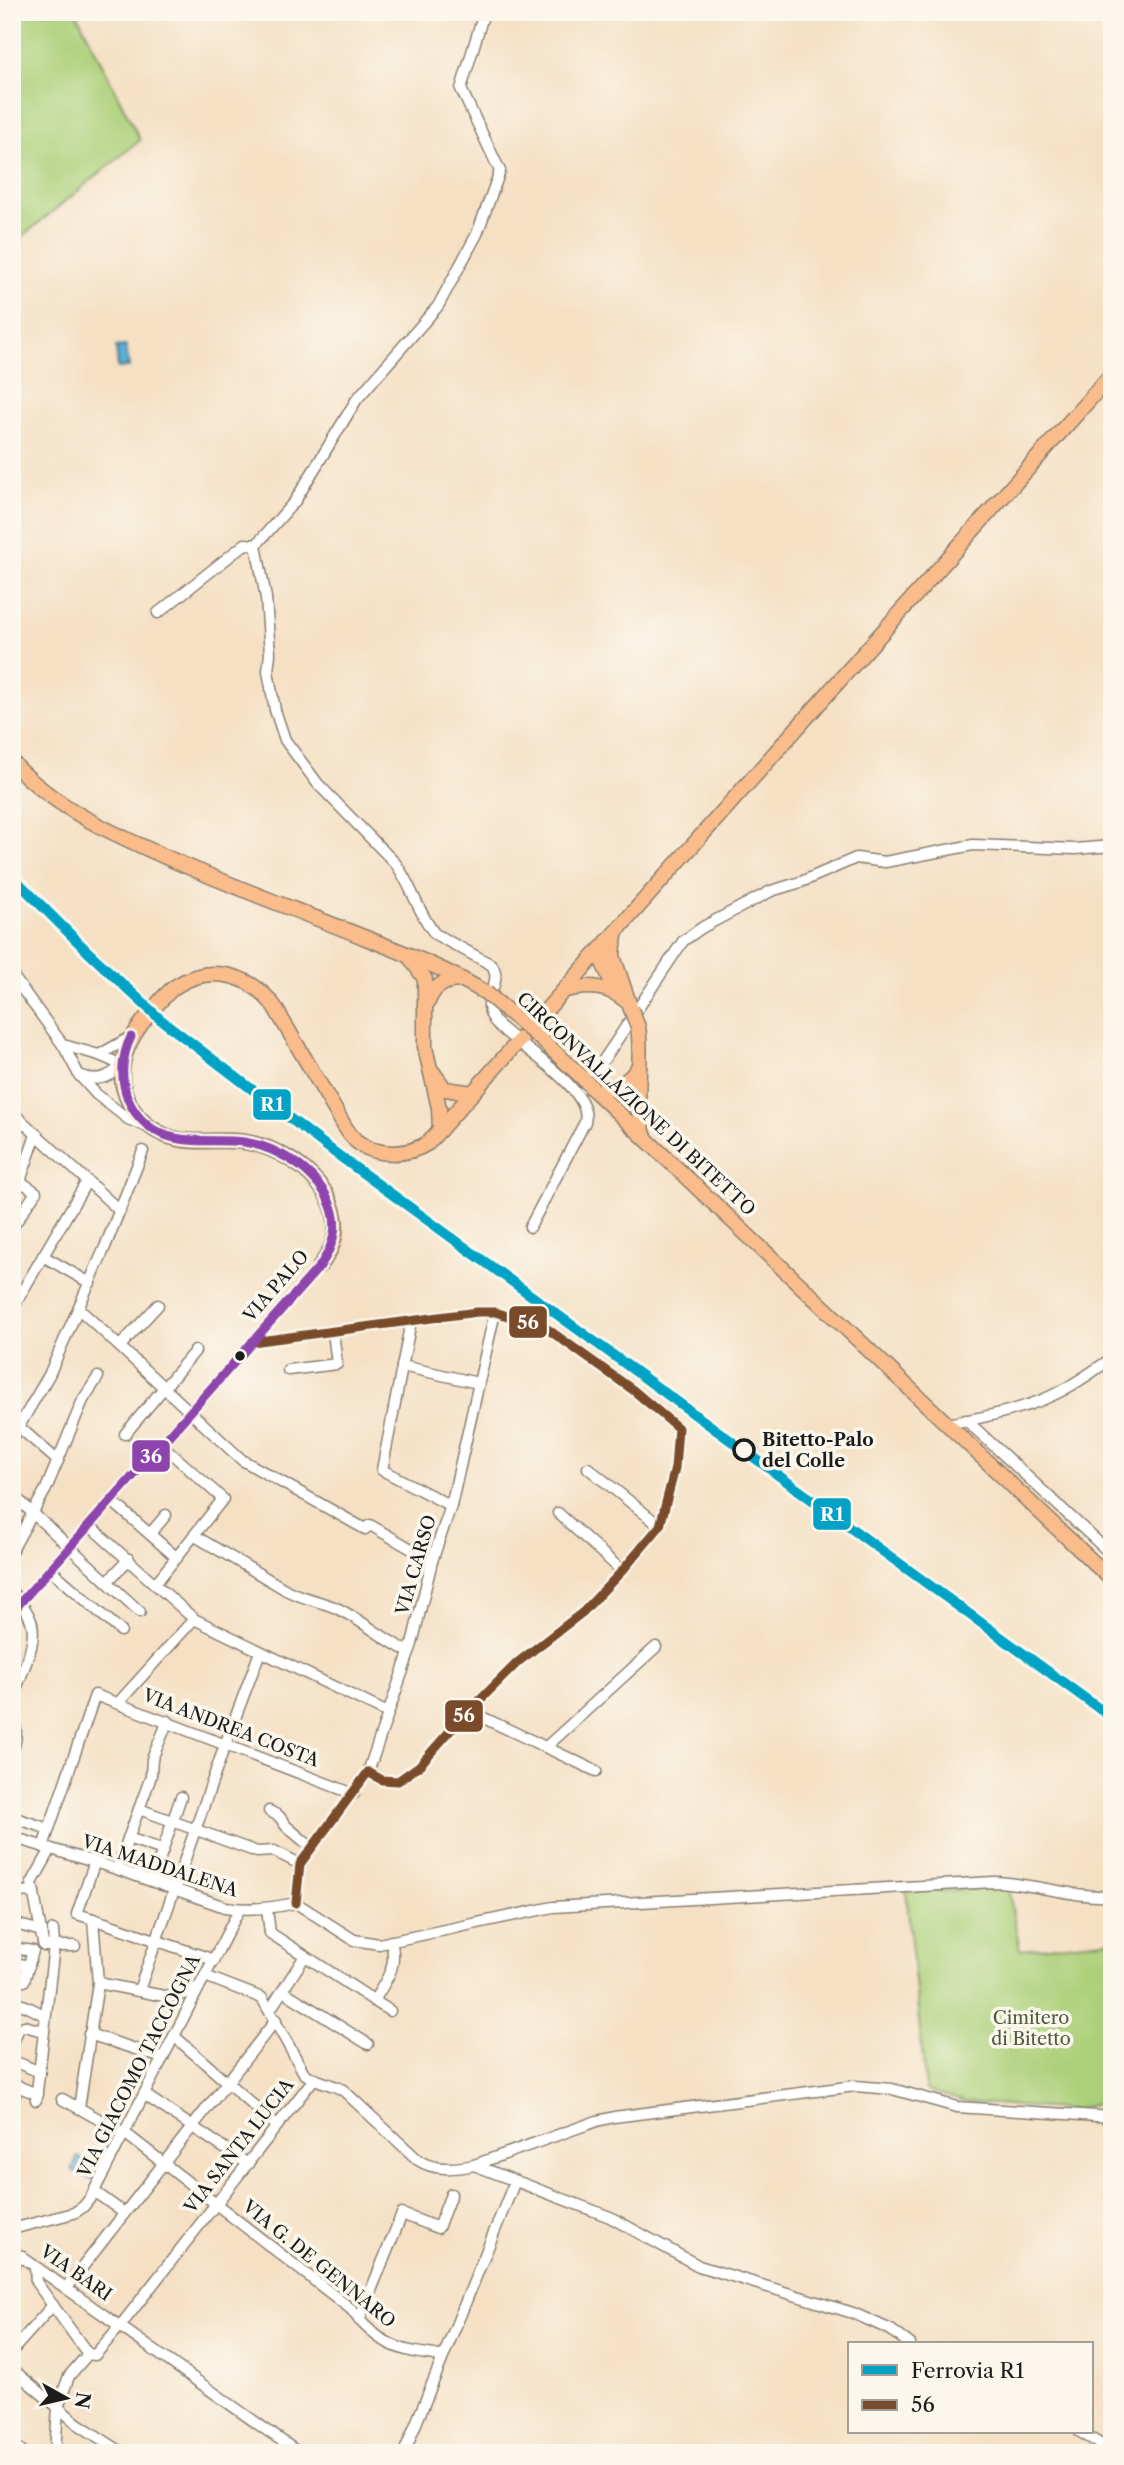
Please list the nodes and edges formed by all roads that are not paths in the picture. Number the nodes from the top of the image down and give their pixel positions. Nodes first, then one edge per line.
1 (484, 12) edge
2 (1112, 374) edge
3 (256, 545) junction
4 (158, 613) dead end
5 (12, 762) edge
6 (1112, 846) edge
7 (605, 954) junction
8 (408, 955) junction
9 (12, 975) edge
10 (464, 980) junction
11 (566, 990) junction
12 (625, 1001) junction
13 (426, 1007) junction
14 (131, 1037) junction
15 (519, 1041) junction
16 (63, 1045) junction
17 (99, 1055) junction
18 (122, 1065) junction
19 (428, 1065) junction
20 (639, 1066) junction
21 (79, 1075) junction
22 (589, 1084) junction
23 (444, 1089) junction
24 (473, 1093) junction
25 (578, 1096) junction
26 (439, 1108) junction
27 (12, 1112) edge
28 (454, 1115) junction
29 (152, 1128) junction
30 (440, 1130) junction
31 (36, 1135) junction
32 (646, 1138) junction
33 (144, 1151) dead end
34 (87, 1181) junction
35 (120, 1211) junction
36 (530, 1227) dead end
37 (12, 1228) edge
38 (43, 1256) junction
39 (320, 1266) joint
40 (90, 1283) junction
41 (158, 1305) dead end
42 (12, 1309) edge
43 (79, 1309) junction
44 (495, 1312) junction
45 (411, 1321) junction
46 (333, 1332) junction
47 (252, 1342) junction
48 (120, 1346) junction
49 (195, 1351) dead end
50 (1112, 1359) edge
51 (402, 1366) junction
52 (288, 1370) dead end
53 (98, 1377) dead end
54 (478, 1383) junction
55 (164, 1389) junction
56 (190, 1413) junction
57 (966, 1420) junction
58 (16, 1424) edge
59 (946, 1424) junction
60 (125, 1434) dead end
61 (12, 1438) edge
62 (162, 1445) junction
63 (58, 1461) junction
64 (588, 1468) dead end
65 (12, 1494) edge
66 (112, 1501) junction
67 (451, 1506) junction
68 (33, 1513) junction
69 (558, 1513) dead end
70 (166, 1516) dead end
71 (90, 1526) junction
72 (660, 1526) junction
73 (150, 1534) junction
74 (195, 1536) junction
75 (71, 1548) junction
76 (12, 1550) edge
77 (1112, 1555) edge
78 (177, 1558) junction
79 (129, 1559) junction
80 (432, 1560) junction
81 (51, 1570) junction
82 (622, 1571) junction
83 (1112, 1580) edge
84 (107, 1581) junction
85 (156, 1584) junction
86 (12, 1592) edge
87 (21, 1602) junction
88 (12, 1612) edge
89 (140, 1612) dead end
90 (194, 1619) junction
91 (121, 1631) dead end
92 (656, 1647) dead end
93 (260, 1652) junction
94 (409, 1653) junction
95 (118, 1703) junction
96 (469, 1711) junction
97 (388, 1713) junction
98 (168, 1721) junction
99 (14, 1722) edge
100 (225, 1745) junction
101 (546, 1747) junction
102 (12, 1750) edge
103 (596, 1771) dead end
104 (368, 1772) junction
105 (354, 1794) junction
106 (181, 1797) dead end
107 (139, 1809) junction
108 (269, 1811) dead end
109 (12, 1817) edge
110 (173, 1820) junction
111 (49, 1829) junction
112 (197, 1829) junction
113 (12, 1837) edge
114 (128, 1838) junction
115 (311, 1847) junction
116 (47, 1848) junction
117 (163, 1850) junction
118 (94, 1864) junction
119 (299, 1864) junction
120 (117, 1869) junction
121 (152, 1881) junction
122 (176, 1889) junction
123 (12, 1891) edge
124 (33, 1892) junction
125 (1112, 1896) edge
126 (296, 1903) junction
127 (267, 1909) junction
128 (239, 1910) junction
129 (93, 1919) junction
130 (15, 1924) dead end
131 (48, 1931) junction
132 (156, 1940) junction
133 (390, 1941) junction
134 (75, 1946) dead end
135 (12, 1948) edge
136 (52, 1949) junction
137 (305, 1956) junction
138 (214, 1959) junction
139 (12, 1962) edge
140 (29, 1966) junction
141 (205, 1976) junction
142 (98, 1983) junction
143 (198, 1987) junction
144 (139, 1990) junction
145 (283, 1991) junction
146 (374, 2001) junction
147 (14, 2003) edge
148 (390, 2011) dead end
149 (44, 2015) junction
150 (273, 2015) junction
151 (43, 2031) junction
152 (89, 2035) junction
153 (174, 2036) junction
154 (369, 2044) dead end
155 (12, 2045) edge
156 (163, 2058) junction
157 (18, 2063) dead end
158 (40, 2072) junction
159 (313, 2080) junction
160 (226, 2082) junction
161 (15, 2085) edge
162 (145, 2095) junction
163 (62, 2099) dead end
164 (12, 2100) edge
165 (79, 2108) junction
166 (1112, 2117) edge
167 (191, 2126) junction
168 (277, 2126) junction
169 (125, 2134) junction
170 (163, 2162) junction
171 (248, 2164) junction
172 (474, 2165) junction
173 (515, 2181) junction
174 (94, 2192) junction
175 (451, 2194) dead end
176 (215, 2204) junction
177 (124, 2213) junction
178 (12, 2229) edge
179 (17, 2253) edge
180 (12, 2267) edge
181 (35, 2267) junction
182 (66, 2288) junction
183 (53, 2305) junction
184 (359, 2320) junction
185 (121, 2325) junction
186 (907, 2342) edge
187 (12, 2351) edge
188 (88, 2354) junction
189 (442, 2357) junction
190 (12, 2368) edge
191 (58, 2407) junction
192 (1083, 2434) edge
193 (12, 2443) edge
194 (1112, 2451) edge
195 (24, 2453) edge
196 (55, 2453) edge
197 (123, 2453) edge
198 (299, 2453) edge
199 (404, 2453) edge

1 - 3 street
2 - 7 main road
3 - 4 street
3 - 15 street
5 - 8 main road, CIRCONVALLAZIONE DI BITETTO
6 - 25 street
7 - 11 main road
7 - 12 main road
8 - 10 main road, CIRCONVALLAZIONE DI BITETTO
8 - 13 main road
9 - 16 street
10 - 13 main road
10 - 22 main road, CIRCONVALLAZIONE DI BITETTO, bridge
11 - 12 main road
11 - 15 main road
12 - 20 main road, bridge
13 - 19 main road
14 - 17 street
14 - 18 main road, VIA PALO
14 - 30 main road
15 - 24 main road
15 - 25 street
16 - 17 street
16 - 21 street
17 - 18 street
18 - 21 street
18 - 29 main road, VIA PALO
19 - 23 main road
19 - 26 main road
20 - 22 main road
20 - 32 main road
21 - 29 street
22 - 32 main road, CIRCONVALLAZIONE DI BITETTO
23 - 24 main road
23 - 28 main road
24 - 28 main road
25 - 36 street
26 - 28 main road
26 - 30 main road
27 - 31 street
28 - 30 main road
29 - 39 main road, VIA PALO
31 - 34 street
31 - 37 street
32 - 59 main road, CIRCONVALLAZIONE DI BITETTO
33 - 35 street
34 - 35 street
34 - 38 street
35 - 40 street
38 - 40 street
38 - 42 street
39 - 47 street, VIA PALO
40 - 43 street
41 - 48 street
43 - 48 street
43 - 58 street
44 - 45 street
44 - 54 street
44 - 72 street
45 - 46 street
45 - 51 street, VIA CARSO
46 - 47 street
46 - 52 street
47 - 56 street, VIA PALO
48 - 55 street
49 - 55 street
50 - 57 street
51 - 54 street
51 - 67 street, VIA CARSO
53 - 63 street
54 - 67 street
55 - 56 street
55 - 60 street
56 - 62 street, VIA PALO
56 - 80 street
57 - 59 street
57 - 77 street
58 - 61 street
58 - 63 street
59 - 83 main road, CIRCONVALLAZIONE DI BITETTO
62 - 66 street, VIA PALO
62 - 74 street
63 - 68 street
64 - 72 street
65 - 68 street
66 - 71 street, VIA PALO
66 - 73 street
67 - 80 street, VIA CARSO
68 - 75 street
68 - 76 street
69 - 82 street
70 - 73 street
71 - 75 street, VIA PALO
71 - 79 street
72 - 82 street
73 - 78 street
74 - 78 street
74 - 94 street
75 - 81 street, VIA PALO
75 - 84 street
78 - 85 street
79 - 84 street
79 - 85 street
80 - 94 street, VIA CARSO
81 - 87 street, VIA PALO
81 - 91 street
82 - 96 street
84 - 89 street
85 - 90 street
86 - 87 street
87 - 88 street, VIA PALO
87 - 99 street
90 - 93 street
90 - 95 street
92 - 101 street
93 - 97 street
93 - 100 street
94 - 97 street, VIA CARSO
95 - 98 street, VIA ANDREA COSTA
95 - 111 street, VIA ANDREA COSTA
96 - 101 street
96 - 104 street
97 - 104 street, VIA CARSO
98 - 100 street, VIA ANDREA COSTA
98 - 107 street
99 - 102 street
100 - 105 street, VIA ANDREA COSTA
100 - 112 street
101 - 103 street
104 - 105 street, VIA CARSO
105 - 115 street, VIA CARSO
106 - 110 street
107 - 110 street
107 - 114 street
108 - 115 street
109 - 111 street
110 - 112 street
110 - 117 street
111 - 116 street
112 - 119 street
112 - 122 street
113 - 116 street, VIA MADDALENA
114 - 117 street
114 - 120 street
115 - 119 street, VIA CARSO
116 - 118 street, VIA MADDALENA
116 - 124 street
117 - 121 street
118 - 120 street, VIA MADDALENA
118 - 129 street
119 - 126 street
120 - 121 street, VIA MADDALENA
121 - 122 street, VIA MADDALENA
122 - 128 street, VIA MADDALENA
122 - 132 street
123 - 124 street
124 - 131 street
125 - 133 street
126 - 127 street, VIA MADDALENA
126 - 133 street
127 - 128 street, VIA MADDALENA
127 - 137 street
128 - 138 street, VIA GIACOMO TACCOGNA
129 - 132 street
129 - 142 street
130 - 131 street
131 - 136 street
132 - 138 street
132 - 144 street
133 - 146 street
134 - 136 street
135 - 140 street
136 - 149 street
137 - 145 street
137 - 146 street
138 - 141 street, VIA GIACOMO TACCOGNA
139 - 140 street
140 - 147 street
141 - 143 street, VIA GIACOMO TACCOGNA
141 - 150 street, VIA SANTA LUCIA
142 - 144 street
142 - 152 street
143 - 144 street
143 - 153 street, VIA GIACOMO TACCOGNA
145 - 150 street
145 - 154 street
146 - 148 street
147 - 149 street
149 - 151 street
150 - 159 street, VIA SANTA LUCIA
150 - 160 street
151 - 155 street
151 - 158 street
152 - 156 street
152 - 165 street
153 - 156 street, VIA GIACOMO TACCOGNA
153 - 160 street
156 - 162 street, VIA GIACOMO TACCOGNA
157 - 158 street
158 - 161 street
159 - 168 street, VIA SANTA LUCIA
159 - 172 street
160 - 167 street
160 - 168 street
161 - 164 street
162 - 167 street
162 - 169 street, VIA GIACOMO TACCOGNA
163 - 165 street, VIA G. DE GENNARO
165 - 169 street, VIA G. DE GENNARO
166 - 172 street
167 - 170 street
167 - 171 street
168 - 171 street, VIA SANTA LUCIA
169 - 170 street, VIA G. DE GENNARO
169 - 174 street, VIA GIACOMO TACCOGNA
170 - 176 street, VIA G. DE GENNARO
170 - 177 street
171 - 176 street, VIA SANTA LUCIA
172 - 173 street
173 - 186 street
173 - 189 street
174 - 177 street
174 - 178 street, VIA GIACOMO TACCOGNA
175 - 184 street
176 - 184 street, VIA G. DE GENNARO
176 - 185 street, VIA SANTA LUCIA
177 - 182 street
179 - 180 street
179 - 181 street, VIA BARI
181 - 182 street, VIA BARI
181 - 183 street
182 - 185 street, VIA BARI
183 - 187 street
183 - 188 street
184 - 189 street, VIA G. DE GENNARO
185 - 188 street, VIA SANTA LUCIA
185 - 198 street, VIA BARI
188 - 191 street
189 - 199 street
190 - 191 street
191 - 196 street
191 - 197 street
192 - 194 street
193 - 195 street

